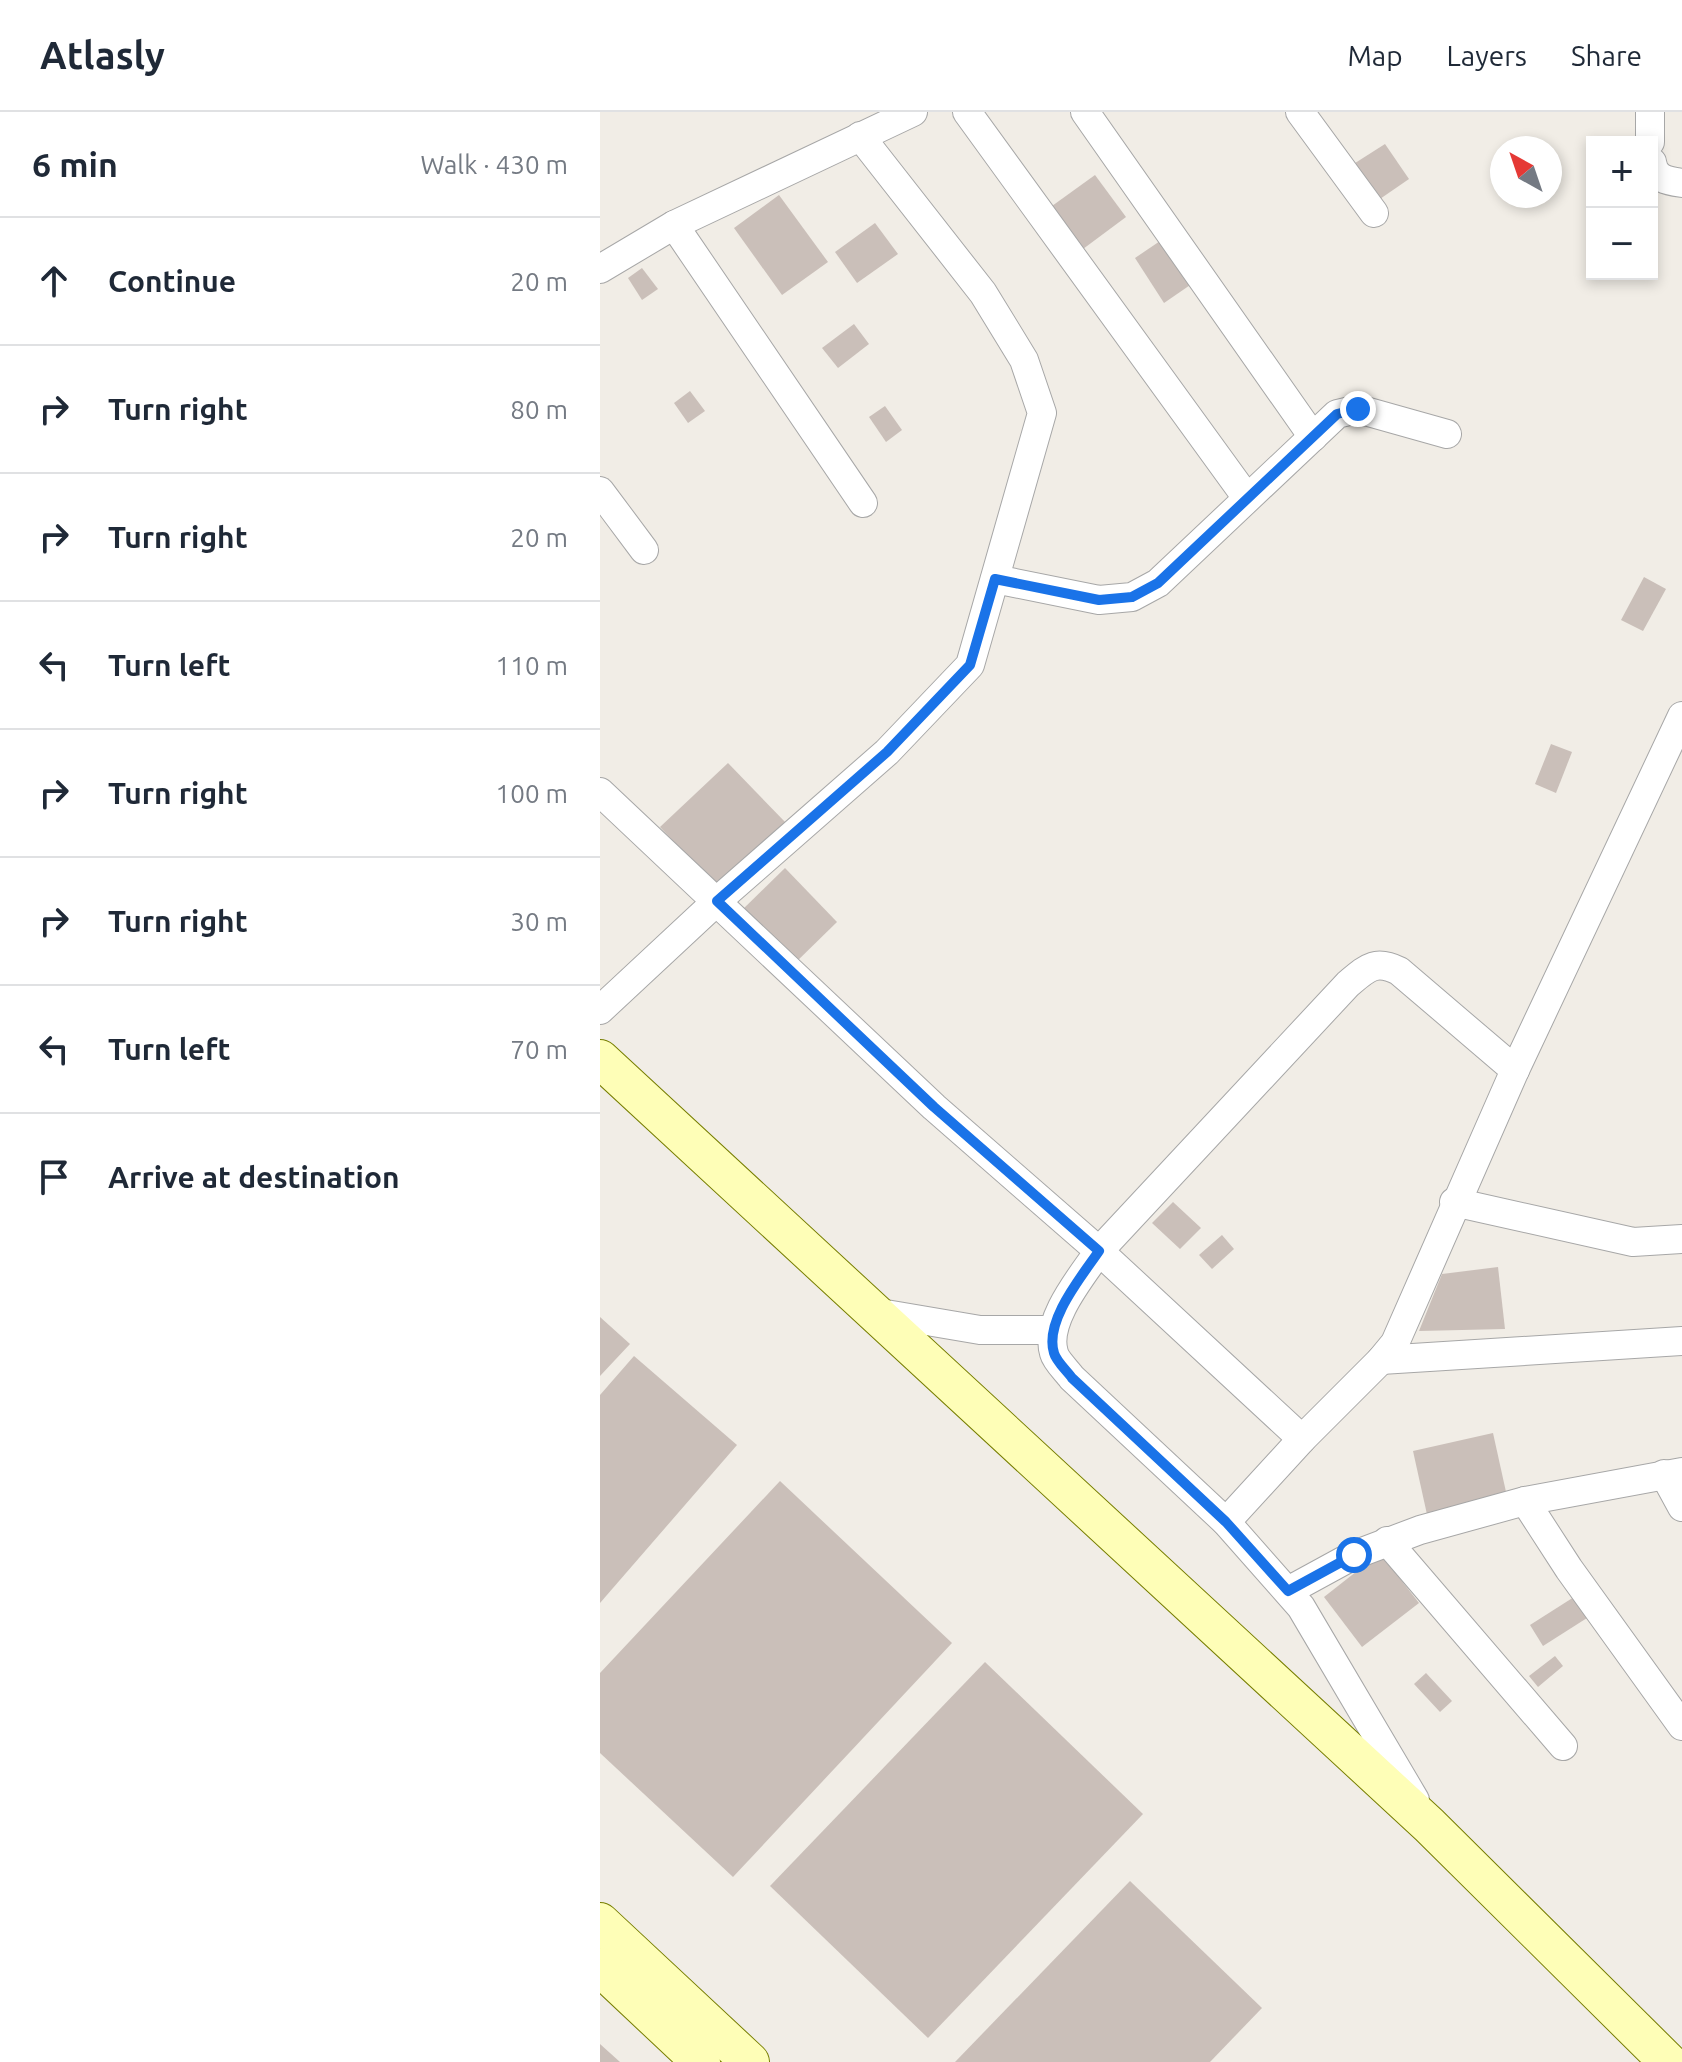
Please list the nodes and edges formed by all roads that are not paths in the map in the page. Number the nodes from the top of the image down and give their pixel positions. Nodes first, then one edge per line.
1 (913, 112) edge
2 (967, 112) edge
3 (1085, 112) edge
4 (1300, 112) edge
5 (1650, 112) edge
6 (860, 136) junction
7 (1650, 136) edge
8 (1658, 175) edge
9 (1682, 183) edge
10 (1374, 213) dead end
11 (674, 225) junction
12 (600, 269) edge
13 (1447, 434) dead end
14 (1313, 437) junction
15 (600, 491) edge
16 (1247, 498) junction
17 (863, 503) dead end
18 (644, 550) dead end
19 (995, 579) junction
20 (1682, 716) edge
21 (600, 792) edge
22 (717, 901) junction
23 (600, 1010) edge
24 (600, 1059) edge
25 (1515, 1070) junction
26 (1454, 1202) junction
27 (1682, 1239) edge
28 (1099, 1251) junction
29 (874, 1312) junction
30 (1053, 1330) junction
31 (1682, 1341) edge
32 (1381, 1360) junction
33 (1302, 1439) junction
34 (1673, 1473) edge
35 (1525, 1501) junction
36 (1682, 1507) edge
37 (1226, 1522) junction
38 (1387, 1541) junction
39 (1288, 1591) junction
40 (1682, 1726) edge
41 (1563, 1746) dead end
42 (1429, 1825) junction
43 (600, 1922) edge
44 (600, 1967) edge
45 (701, 2062) edge
46 (750, 2062) edge
47 (1668, 2062) edge

1 - 6 street
2 - 16 street
3 - 14 street
4 - 10 street
5 - 7 street
6 - 11 street
6 - 19 street
8 - 9 street
11 - 12 street
11 - 17 street
13 - 14 street
14 - 16 street
15 - 18 street
16 - 19 street
19 - 22 street
20 - 25 street
21 - 22 street
22 - 23 street
22 - 28 street
24 - 29 street
25 - 26 street
25 - 28 street
26 - 27 street
26 - 32 street
28 - 30 street
28 - 33 street
29 - 30 street
29 - 42 street
30 - 37 street
31 - 32 street
32 - 33 street
33 - 37 street
34 - 35 street
34 - 36 street
35 - 38 street
35 - 40 street
37 - 39 street
38 - 39 street
38 - 41 street
39 - 42 street
42 - 47 street
43 - 46 street
44 - 45 street

